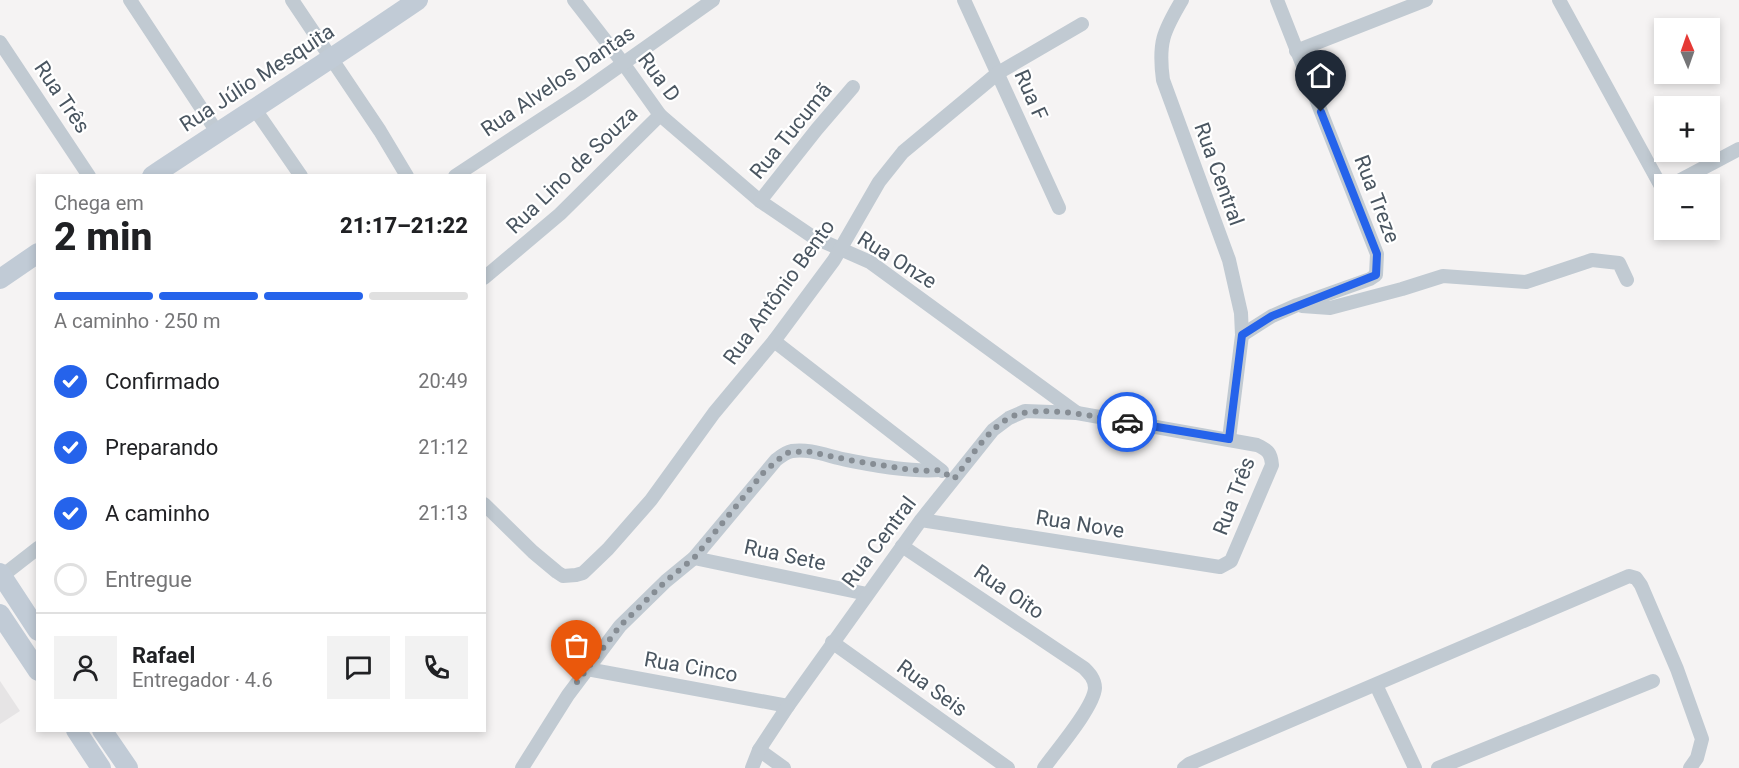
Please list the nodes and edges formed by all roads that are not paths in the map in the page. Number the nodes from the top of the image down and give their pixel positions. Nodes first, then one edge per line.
1 (130, 0) edge
2 (292, 0) edge
3 (418, 0) edge
4 (574, 0) edge
5 (713, 0) edge
6 (964, 0) edge
7 (1182, 0) edge
8 (1277, 0) edge
9 (1425, 0) edge
10 (1559, 0) edge
11 (1082, 24) dead end
12 (0, 42) edge
13 (1296, 51) junction
14 (332, 59) junction
15 (623, 63) junction
16 (998, 73) junction
17 (854, 87) dead end
18 (254, 108) junction
19 (660, 115) junction
20 (217, 132) junction
21 (694, 146) joint
22 (1739, 149) edge
23 (88, 174) edge
24 (155, 174) edge
25 (300, 174) edge
26 (406, 174) edge
27 (458, 174) edge
28 (1654, 174) edge
29 (1692, 174) edge
30 (760, 201) junction
31 (1059, 208) dead end
32 (840, 249) junction
33 (36, 254) edge
34 (486, 276) edge
35 (0, 279) edge
36 (1627, 280) dead end
37 (1297, 305) junction
38 (1242, 335) junction
39 (774, 341) junction
40 (1077, 413) junction
41 (1194, 433) joint
42 (1229, 439) junction
43 (940, 470) junction
44 (954, 479) junction
45 (486, 506) edge
46 (921, 520) junction
47 (902, 546) junction
48 (36, 550) edge
49 (694, 558) junction
50 (1231, 561) joint
51 (1, 574) edge
52 (867, 594) junction
53 (0, 614) edge
54 (36, 628) edge
55 (832, 642) junction
56 (36, 668) edge
57 (587, 669) junction
58 (1653, 681) dead end
59 (1376, 685) junction
60 (788, 706) junction
61 (77, 732) edge
62 (103, 732) edge
63 (759, 750) junction
64 (101, 768) edge
65 (128, 768) edge
66 (522, 768) edge
67 (752, 768) edge
68 (784, 768) edge
69 (1008, 768) edge
70 (1044, 768) edge
71 (1184, 768) edge
72 (1415, 768) edge
73 (1438, 768) edge
74 (1690, 768) edge

1 - 20 street
2 - 14 street
3 - 14 street, Rua Júlio Mesquita
4 - 15 street, Rua D
5 - 15 street, Rua Alvelos Dantas
6 - 16 street, Rua F
7 - 38 street, Rua Central
8 - 13 street, Rua Treze
9 - 13 street
10 - 28 street
11 - 16 street, Rua Antônio Bento
12 - 23 street, Rua Três
13 - 37 street, Rua Treze
14 - 18 street, Rua Júlio Mesquita
14 - 26 street
15 - 19 street, Rua D
15 - 27 street, Rua Alvelos Dantas
16 - 31 street, Rua F
16 - 32 street, Rua Antônio Bento
17 - 30 street, Rua Tucumã
18 - 20 street, Rua Júlio Mesquita
18 - 25 street
19 - 21 street, Rua D
19 - 34 street, Rua Lino de Souza
20 - 24 street, Rua Júlio Mesquita
21 - 30 street, Rua Onze
22 - 29 street
30 - 32 street, Rua Onze
32 - 39 street, Rua Antônio Bento
32 - 40 street, Rua Onze
33 - 35 street
36 - 37 street
37 - 38 street, Rua Treze
38 - 42 street, Rua Central
39 - 43 street
39 - 45 street, Rua Antônio Bento
40 - 41 street, Rua Central
40 - 44 street, Rua Central
41 - 42 street, Rua Três
42 - 50 street, Rua Três
43 - 44 street
43 - 49 street
44 - 46 street, Rua Central
46 - 47 street, Rua Central
46 - 50 street, Rua Nove
47 - 52 street, Rua Central
47 - 70 street, Rua Oito
48 - 51 street
49 - 52 street, Rua Sete
49 - 57 street
51 - 54 street
52 - 55 street, Rua Central
53 - 56 street
55 - 60 street, Rua Central
55 - 69 street, Rua Seis
57 - 60 street, Rua Cinco
57 - 66 street
58 - 73 street
59 - 71 street
59 - 72 street
59 - 74 street
60 - 63 street, Rua Central
61 - 64 street
62 - 65 street
63 - 67 street, Rua Central
63 - 68 street

